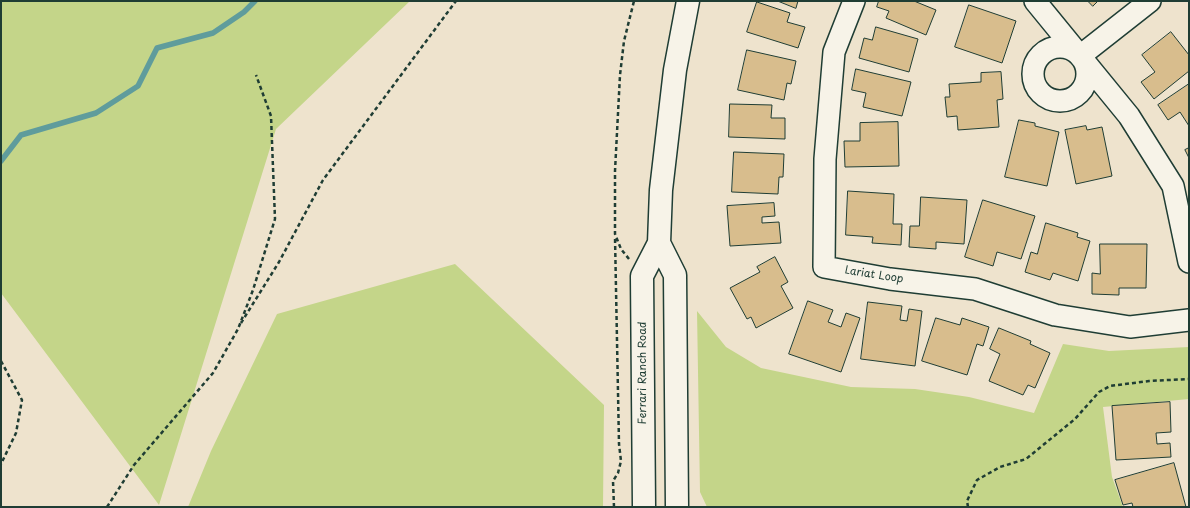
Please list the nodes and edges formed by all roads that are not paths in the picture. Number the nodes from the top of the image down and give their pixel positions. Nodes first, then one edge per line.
1 (688, 1) edge
2 (854, 1) edge
3 (1035, 1) edge
4 (1150, 1) edge
5 (1080, 56) junction
6 (659, 243) junction
7 (1189, 262) edge
8 (1189, 320) edge
9 (677, 497) edge
10 (644, 507) edge

1 - 6 main road, Ferrari Ranch Road
2 - 8 street, Lariat Loop
3 - 5 street
4 - 5 street
5 - 7 street
6 - 9 main road, Ferrari Ranch Road
6 - 10 main road, Ferrari Ranch Road

